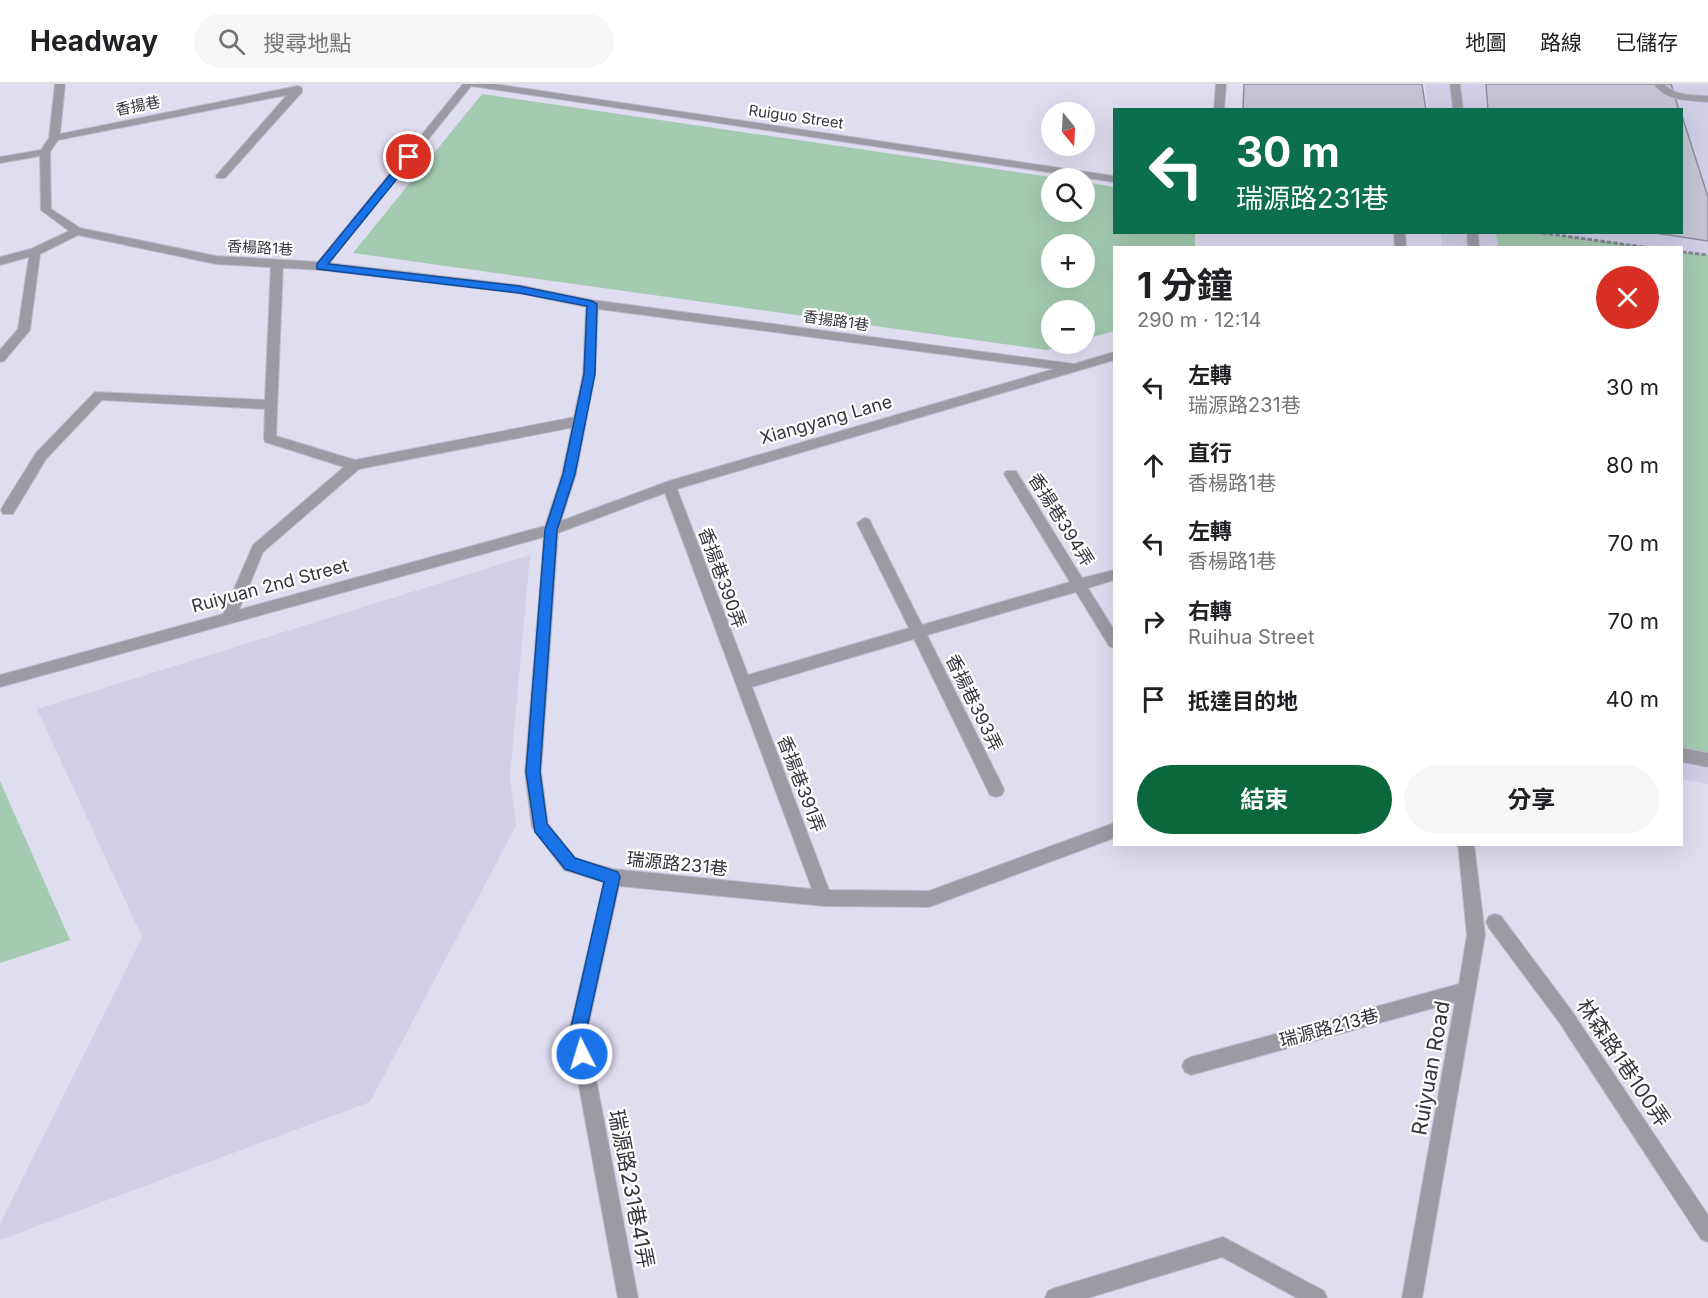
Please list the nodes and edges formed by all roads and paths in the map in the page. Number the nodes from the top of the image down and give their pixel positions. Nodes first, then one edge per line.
1 (60, 84) edge
2 (468, 84) edge
3 (474, 84) edge
4 (1221, 84) edge
5 (1455, 84) edge
6 (1659, 84) edge
7 (298, 87) edge
8 (1708, 99) edge
9 (1219, 108) edge
10 (1458, 108) edge
11 (54, 138) junction
12 (45, 152) junction
13 (0, 160) edge
14 (221, 176) dead end
15 (1113, 179) edge
16 (77, 231) junction
17 (1550, 234) edge
18 (1636, 246) edge
19 (35, 252) junction
20 (1683, 252) edge
21 (1708, 255) edge
22 (0, 261) edge
23 (277, 264) junction
24 (321, 266) junction
25 (592, 304) junction
26 (1113, 356) edge
27 (0, 358) edge
28 (1076, 368) junction
29 (271, 405) junction
30 (580, 420) junction
31 (356, 465) junction
32 (1011, 474) dead end
33 (669, 486) junction
34 (8, 510) dead end
35 (864, 523) dead end
36 (551, 530) junction
37 (1113, 575) edge
38 (1081, 585) junction
39 (229, 618) junction
40 (917, 632) junction
41 (1113, 640) edge
42 (0, 681) edge
43 (742, 683) junction
44 (1683, 755) edge
45 (1708, 760) edge
46 (996, 790) dead end
47 (1113, 831) edge
48 (1466, 846) edge
49 (613, 877) junction
50 (824, 898) junction
51 (1495, 922) dead end
52 (1468, 990) junction
53 (1191, 1066) dead end
54 (1708, 1232) edge
55 (628, 1298) edge
56 (1055, 1298) edge
57 (1317, 1298) edge
58 (1412, 1298) edge

1 - 11 street
2 - 24 street
3 - 15 street, Ruiguo Street
4 - 9 street
5 - 10 street
6 - 8 street
7 - 11 street, 香揚巷
7 - 14 street, 香揚巷
11 - 12 street
12 - 13 street
12 - 16 street, 香楊路1巷
16 - 19 street
16 - 23 street, 香楊路1巷
17 - 18 path
19 - 22 street
19 - 27 street
20 - 21 path
23 - 24 street, 香楊路1巷
23 - 29 street
24 - 25 street, 香楊路1巷
25 - 28 street, 香揚路1巷
25 - 30 street
26 - 28 street, Xiangyang Lane
28 - 33 street, Xiangyang Lane
29 - 31 street
29 - 34 street
30 - 31 street
30 - 36 street
31 - 39 street
32 - 38 street, 香揚巷394弄
33 - 36 street, Xiangyang Lane
33 - 43 street, 香揚巷390弄
35 - 40 street, 香揚巷393弄
36 - 39 street, Ruiyuan 2nd Street
36 - 49 street, 瑞源路231巷
37 - 38 street
38 - 40 street
38 - 41 street, 香揚巷394弄
39 - 42 street, Ruiyuan 2nd Street
40 - 43 street
40 - 46 street, 香揚巷393弄
43 - 50 street, 香揚巷391弄
44 - 45 street
47 - 50 street, 瑞源路231巷
48 - 52 street, Ruiyuan Road
49 - 50 street, 瑞源路231巷
49 - 55 street, 瑞源路231巷41弄
51 - 54 street, 林森路1巷100弄
52 - 53 street, 瑞源路213巷
52 - 58 street, Ruiyuan Road
56 - 57 street

